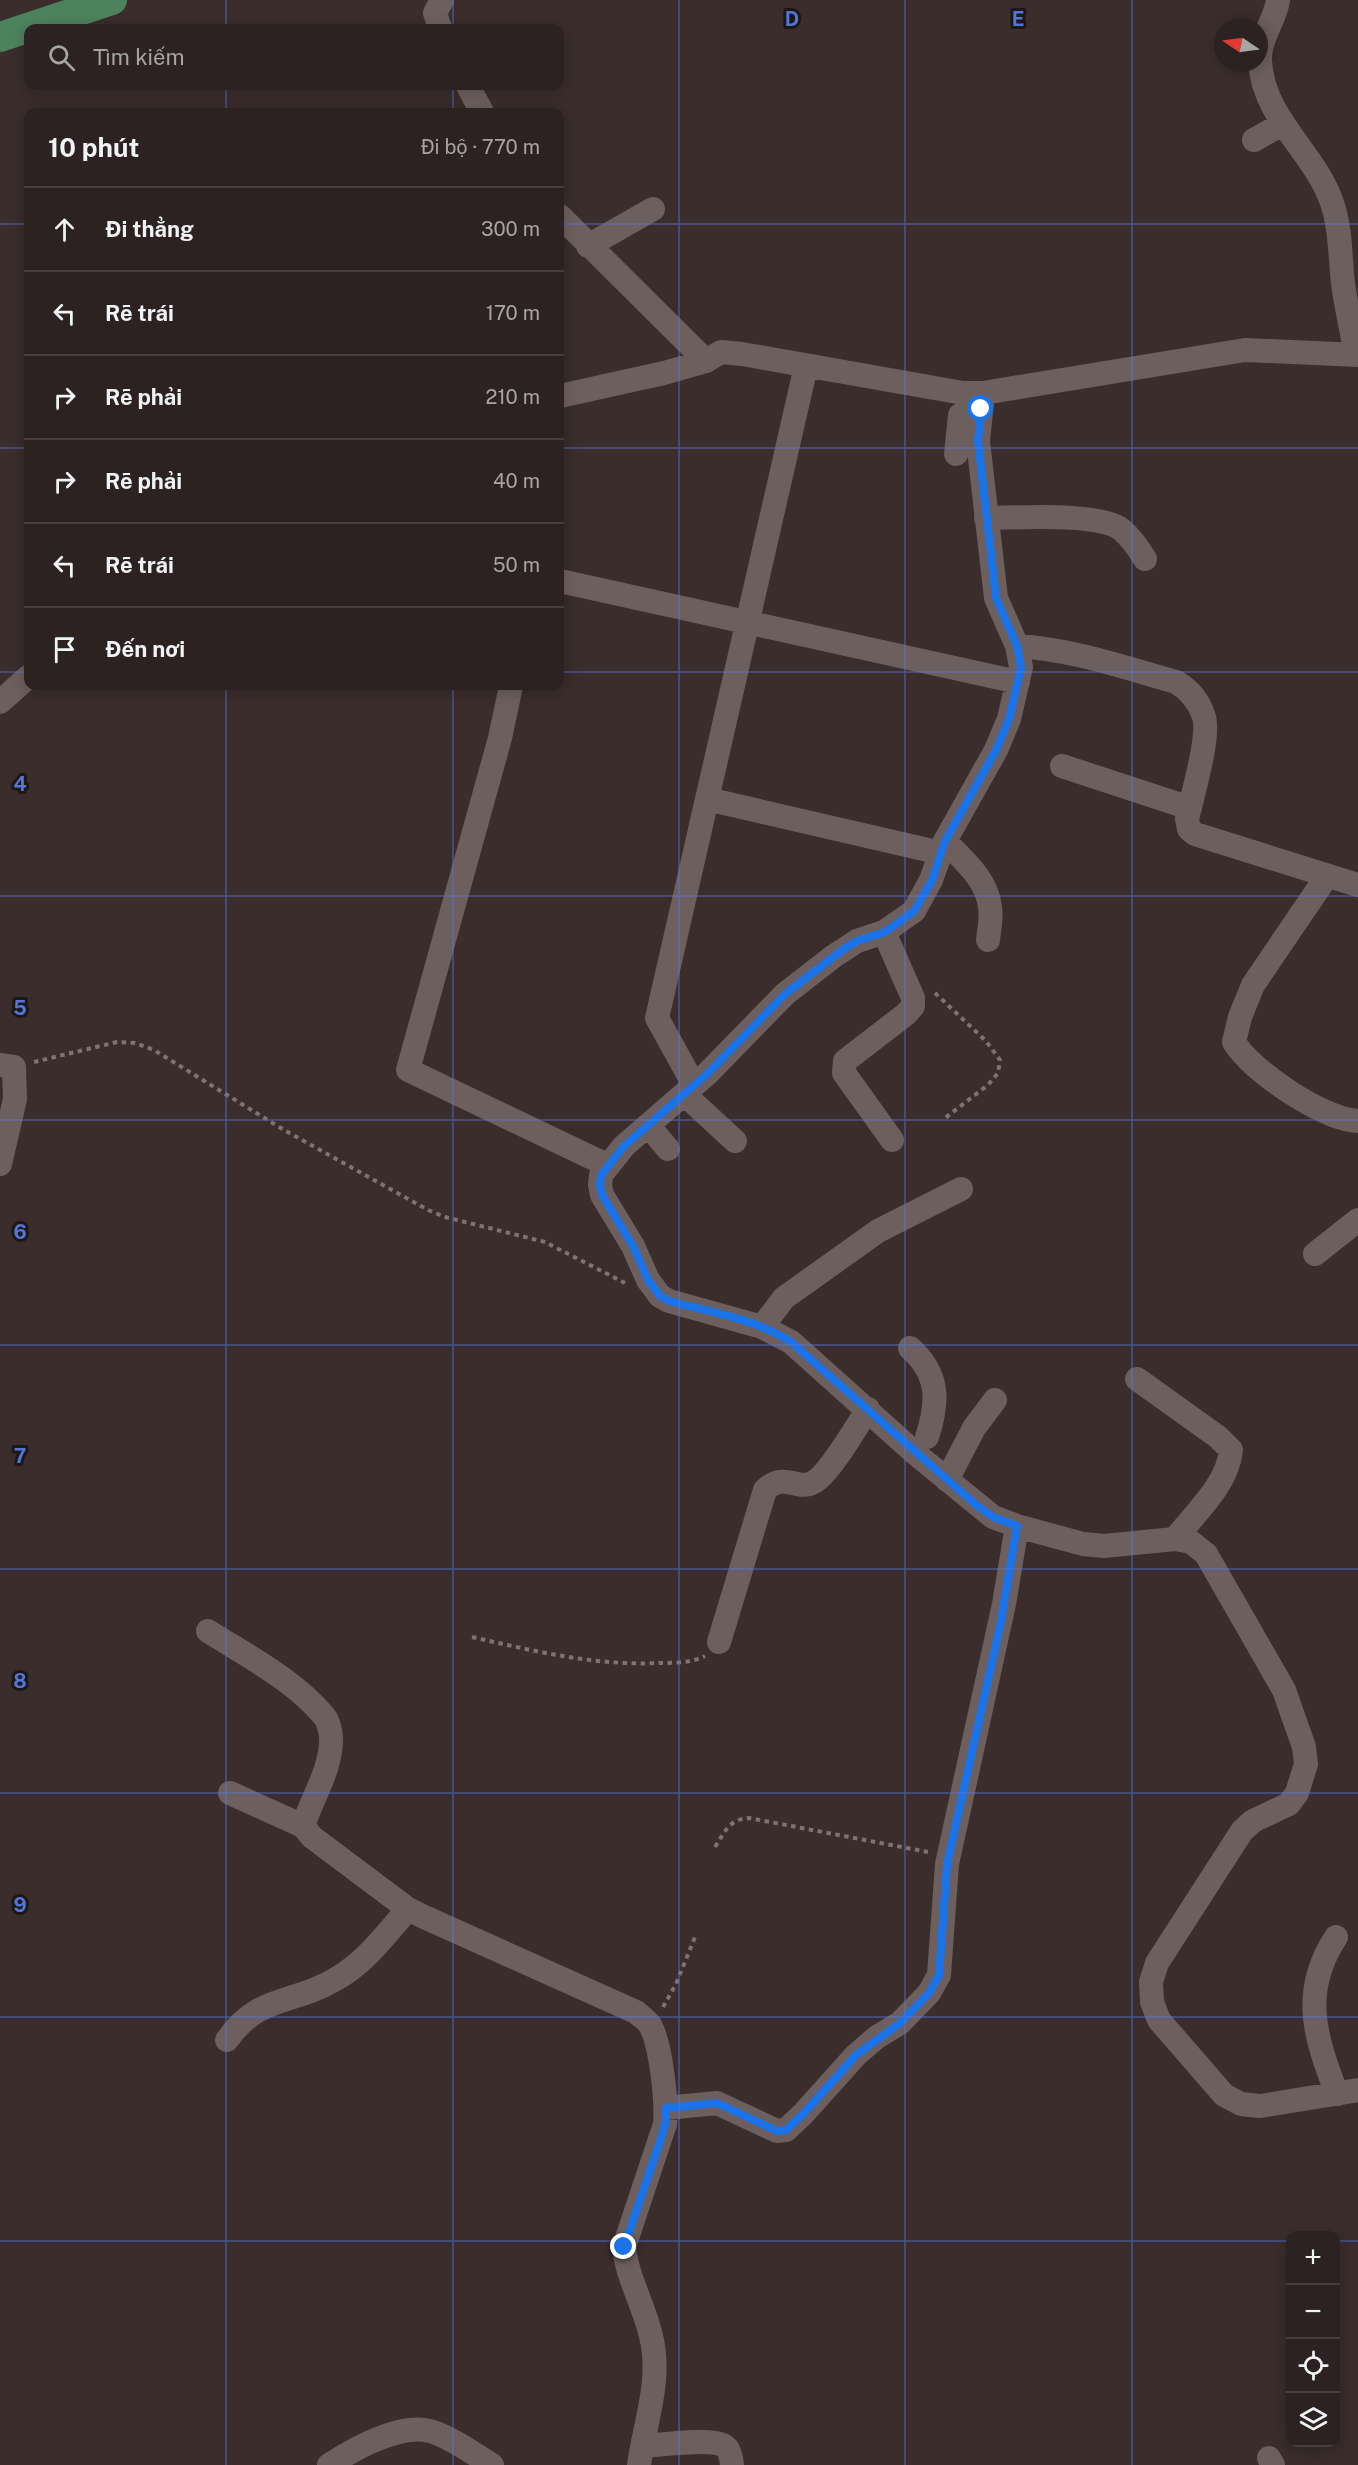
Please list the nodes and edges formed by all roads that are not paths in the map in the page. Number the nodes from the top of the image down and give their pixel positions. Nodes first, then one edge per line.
1 (112, 0) edge
2 (442, 0) edge
3 (1278, 0) edge
4 (39, 24) edge
5 (439, 24) edge
6 (24, 29) edge
7 (0, 37) edge
8 (470, 90) edge
9 (480, 108) edge
10 (1281, 124) junction
11 (1254, 140) dead end
12 (653, 208) dead end
13 (564, 220) edge
14 (588, 246) junction
15 (1357, 355) edge
16 (706, 361) junction
17 (806, 366) junction
18 (564, 395) edge
19 (967, 401) junction
20 (956, 454) dead end
21 (986, 518) junction
22 (1145, 559) dead end
23 (564, 582) edge
24 (747, 622) junction
25 (1017, 646) junction
26 (24, 681) edge
27 (1018, 682) junction
28 (510, 690) edge
29 (0, 702) edge
30 (1062, 766) dead end
31 (707, 799) junction
32 (1190, 808) junction
33 (943, 847) junction
34 (1327, 876) junction
35 (1358, 885) edge
36 (885, 932) junction
37 (988, 940) dead end
38 (7, 1066) edge
39 (689, 1089) junction
40 (648, 1125) junction
41 (1357, 1127) edge
42 (892, 1140) dead end
43 (735, 1141) dead end
44 (668, 1149) dead end
45 (0, 1164) edge
46 (607, 1165) junction
47 (961, 1189) dead end
48 (1358, 1220) edge
49 (1315, 1254) dead end
50 (762, 1327) junction
51 (910, 1348) dead end
52 (1137, 1379) dead end
53 (995, 1400) dead end
54 (868, 1409) junction
55 (920, 1447) junction
56 (947, 1480) junction
57 (1017, 1526) junction
58 (1175, 1539) junction
59 (208, 1630) dead end
60 (719, 1642) road end
61 (230, 1793) dead end
62 (303, 1826) junction
63 (408, 1909) junction
64 (1336, 1937) dead end
65 (228, 2040) dead end
66 (1348, 2092) edge
67 (666, 2108) junction
68 (641, 2456) edge
69 (329, 2465) edge
70 (492, 2465) edge
71 (732, 2465) edge

1 - 4 main road
2 - 5 street
3 - 10 street
6 - 7 main road
8 - 9 street
10 - 11 street
10 - 15 street
12 - 14 street
13 - 14 street
14 - 16 street
15 - 19 street
16 - 17 street
16 - 18 street
17 - 19 street
17 - 24 street
19 - 20 street
19 - 21 street
21 - 22 street
21 - 25 street
23 - 24 street
24 - 27 street
24 - 31 street
25 - 27 street
25 - 32 street
26 - 29 street
27 - 33 street
28 - 46 street
30 - 32 street
31 - 33 street
31 - 39 street
32 - 34 street
33 - 36 street
33 - 37 street
34 - 35 street
34 - 41 street
36 - 39 street
36 - 42 street
38 - 45 street
39 - 40 street
39 - 43 street
40 - 44 street
40 - 46 street
46 - 50 street
47 - 50 street
48 - 49 street
50 - 54 street
51 - 55 street
52 - 58 street
53 - 56 street
54 - 55 street
54 - 60 street
55 - 56 street
56 - 57 street
57 - 58 street
57 - 67 street
58 - 66 street
59 - 62 street
61 - 62 street
62 - 63 street
63 - 65 street
63 - 67 street
64 - 66 street
67 - 68 street
68 - 71 street
69 - 70 street

